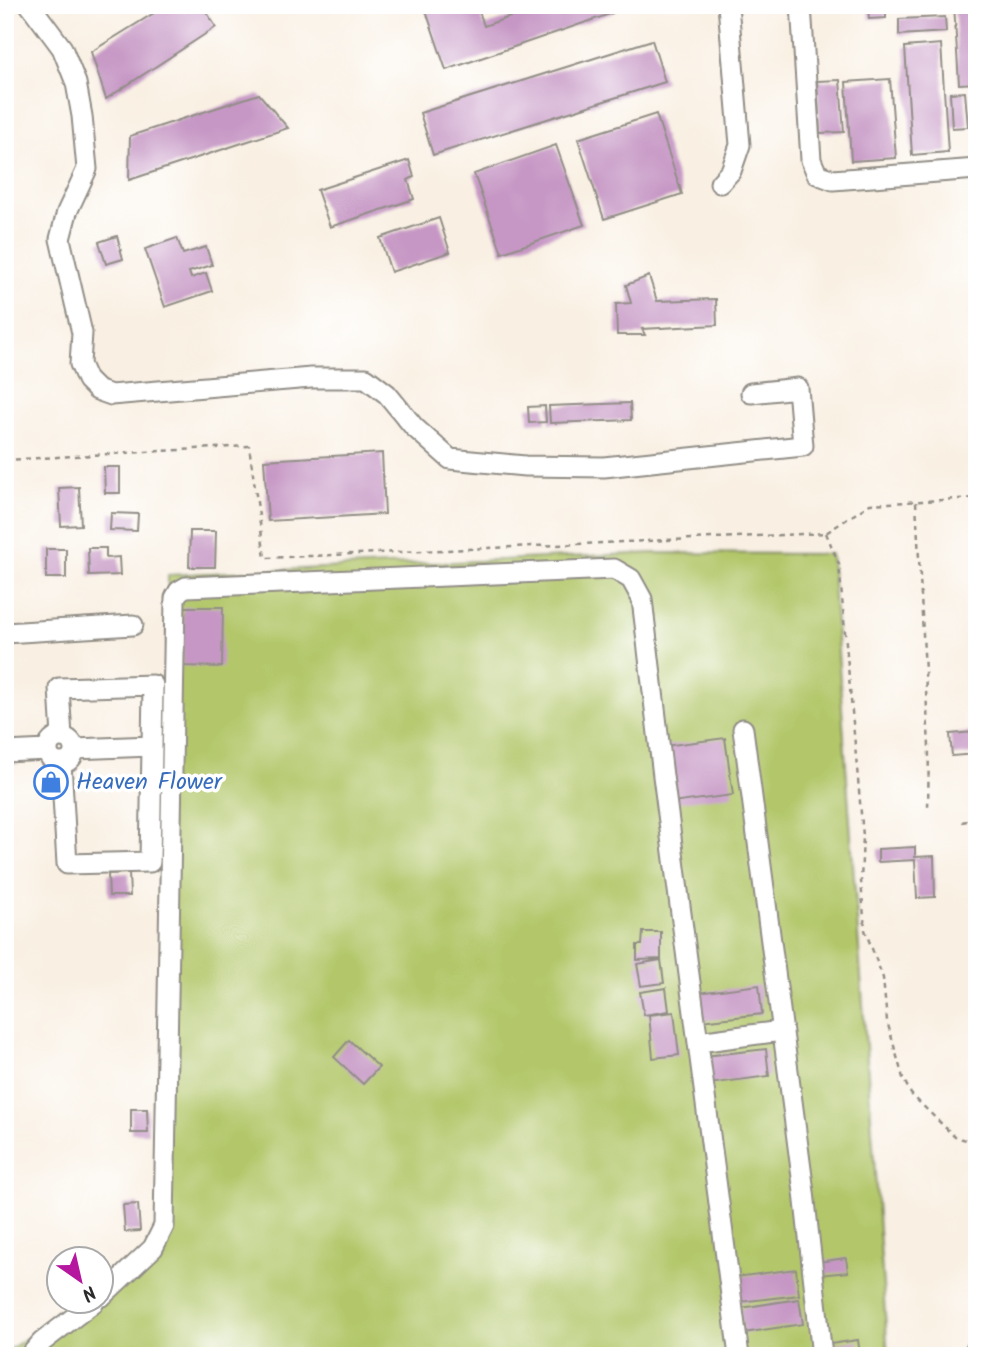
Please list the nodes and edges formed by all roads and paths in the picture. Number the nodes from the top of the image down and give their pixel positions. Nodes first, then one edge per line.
1 (30, 5) edge
2 (727, 5) edge
3 (801, 5) edge
4 (977, 169) edge
5 (720, 183) dead end
6 (751, 393) dead end
7 (5, 460) edge
8 (977, 498) edge
9 (916, 502) junction
10 (826, 533) junction
11 (133, 625) dead end
12 (5, 633) edge
13 (743, 729) dead end
14 (152, 746) junction
15 (61, 750) junction
16 (5, 752) edge
17 (928, 809) dead end
18 (977, 819) edge
19 (962, 822) dead end
20 (781, 1031) junction
21 (698, 1042) junction
22 (977, 1143) edge
23 (116, 1283) edge
24 (75, 1316) edge
25 (977, 1330) edge
26 (30, 1356) edge
27 (739, 1356) edge
28 (822, 1356) edge
29 (959, 1356) edge

1 - 6 street
2 - 5 street
3 - 4 street
7 - 10 path
8 - 9 path
9 - 10 path
9 - 17 path
10 - 22 path
11 - 12 street
13 - 20 street
14 - 15 street
14 - 15 street
14 - 15 street
15 - 16 street
18 - 19 path
20 - 21 street
20 - 28 street
21 - 23 street
21 - 27 street
24 - 26 street
25 - 29 path

